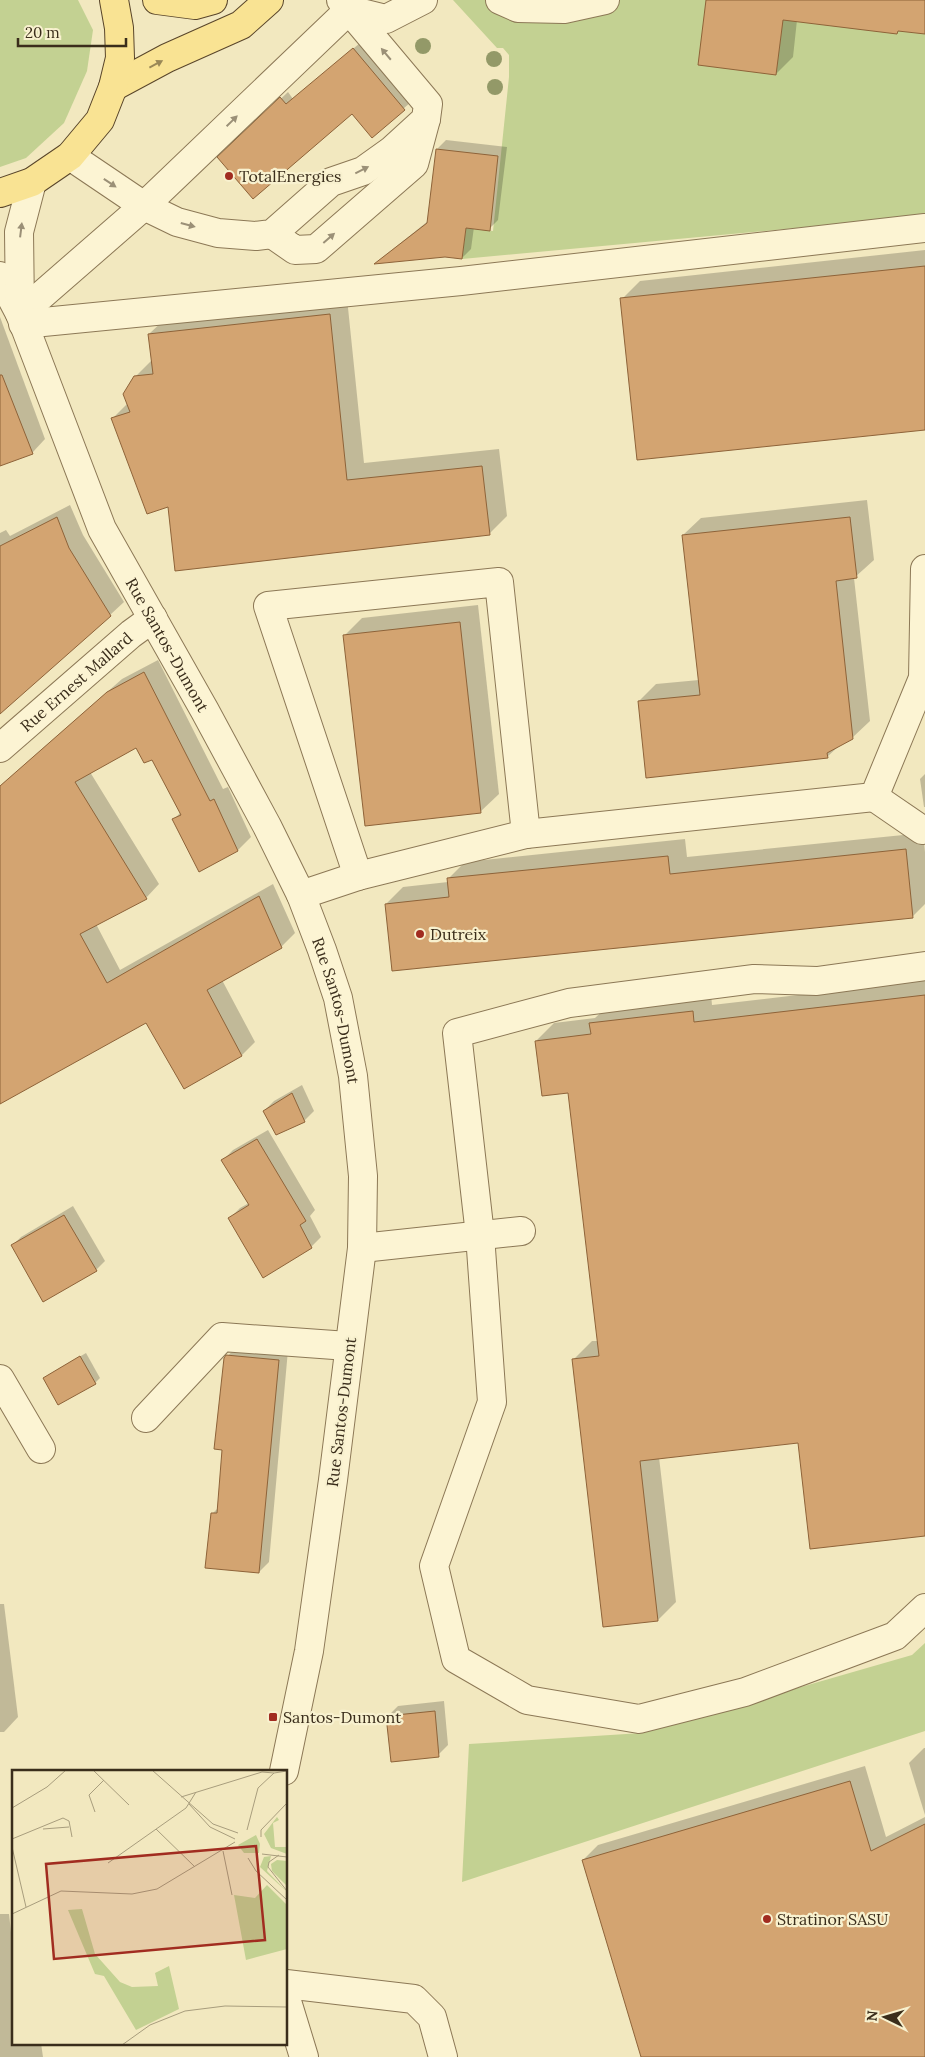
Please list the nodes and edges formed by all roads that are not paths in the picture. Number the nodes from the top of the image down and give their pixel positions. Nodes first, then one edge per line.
1 (114, 0) edge
2 (157, 0) edge
3 (213, 0) edge
4 (268, 0) edge
5 (423, 0) edge
6 (500, 0) edge
7 (605, 0) edge
8 (345, 5) edge
9 (113, 87) junction
10 (426, 119) junction
11 (70, 156) junction
12 (32, 182) junction
13 (0, 193) edge
14 (144, 206) junction
15 (925, 228) edge
16 (272, 234) junction
17 (0, 251) edge
18 (0, 276) edge
19 (22, 319) junction
20 (925, 569) edge
21 (154, 618) junction
22 (924, 626) edge
23 (924, 678) edge
24 (0, 748) edge
25 (874, 797) junction
26 (925, 830) edge
27 (526, 834) junction
28 (358, 876) junction
29 (301, 895) junction
30 (925, 966) edge
31 (522, 1231) dead end
32 (480, 1235) junction
33 (362, 1248) junction
34 (348, 1346) junction
35 (0, 1379) edge
36 (146, 1418) dead end
37 (41, 1449) dead end
38 (925, 1608) edge
39 (284, 1770) edge
40 (288, 1984) edge
41 (288, 2005) edge
42 (304, 2057) edge
43 (443, 2057) edge

1 - 9 main road
2 - 3 main road
9 -> 4 main road
5 - 8 street
6 - 7 street
10 -> 8 street
14 -> 8 street
9 - 11 main road
16 -> 10 street
16 -> 10 street
11 - 12 main road
11 -> 14 street
12 - 13 main road
19 -> 12 street, Rue Santos-Dumont
14 -> 16 street
14 - 19 street
15 - 19 street
17 - 19 street
18 - 19 street, Rue Santos-Dumont
19 - 21 street, Rue Santos-Dumont
20 - 22 street
21 - 24 street, Rue Ernest Mallard
21 - 29 street, Rue Santos-Dumont
22 - 23 street
23 - 25 street
25 - 26 street
25 - 27 street
27 - 28 street
27 - 28 street
28 - 29 street
29 - 33 street, Rue Santos-Dumont
30 - 32 street
31 - 32 street
32 - 33 street
32 - 38 street
33 - 34 street, Rue Santos-Dumont
34 - 36 street
34 - 39 street, Rue Santos-Dumont
35 - 37 street
40 - 43 street
41 - 42 street

